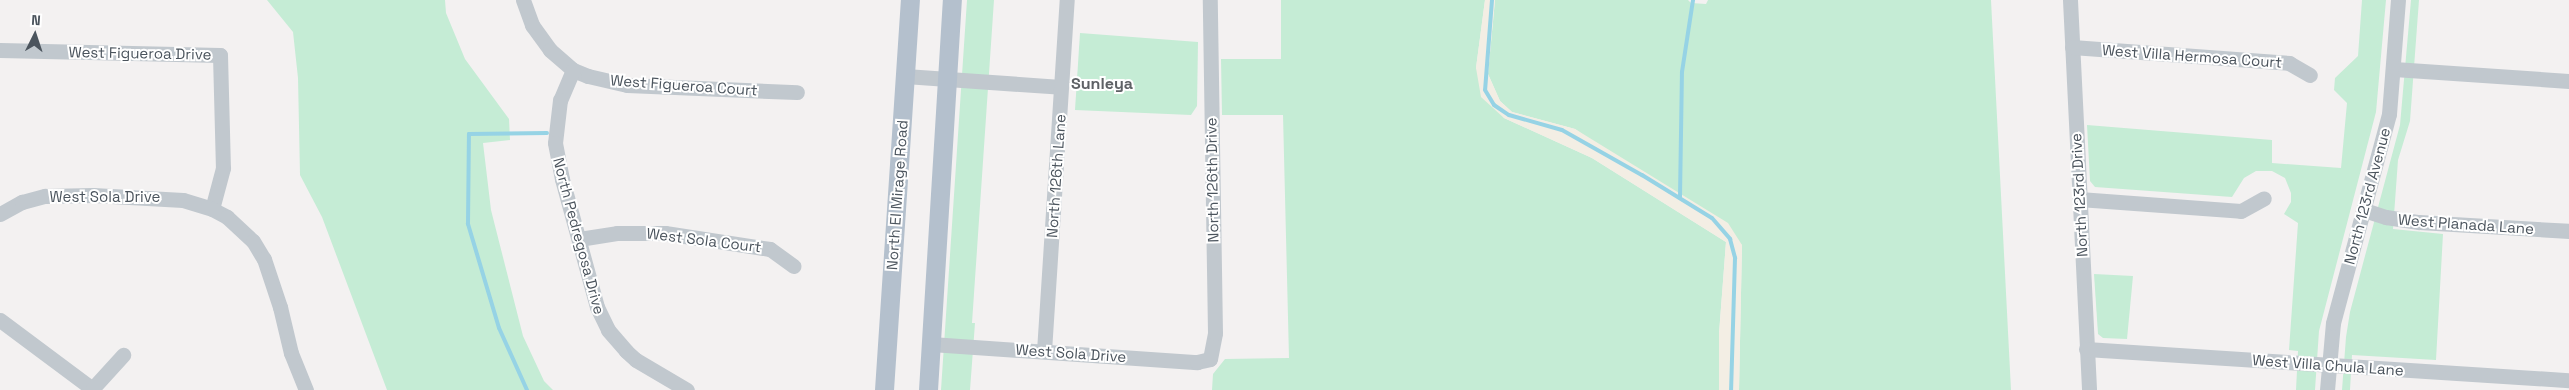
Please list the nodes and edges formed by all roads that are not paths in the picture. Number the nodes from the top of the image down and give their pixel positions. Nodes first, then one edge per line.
1 (523, 0) edge
2 (910, 0) edge
3 (952, 0) edge
4 (1067, 0) edge
5 (1210, 0) edge
6 (2070, 0) edge
7 (2398, 0) edge
8 (2072, 47) junction
9 (0, 50) edge
10 (2394, 69) junction
11 (573, 70) junction
12 (905, 76) junction
13 (2310, 76) dead end
14 (947, 79) junction
15 (2569, 81) edge
16 (1062, 87) junction
17 (797, 92) dead end
18 (2264, 198) dead end
19 (2079, 199) junction
20 (212, 209) junction
21 (2364, 210) junction
22 (0, 214) edge
23 (2569, 231) edge
24 (579, 239) junction
25 (793, 266) dead end
26 (0, 320) edge
27 (931, 344) junction
28 (2086, 349) junction
29 (1044, 351) junction
30 (123, 355) dead end
31 (1210, 359) joint
32 (2328, 365) junction
33 (2569, 380) edge
34 (93, 389) edge
35 (306, 390) edge
36 (687, 390) edge
37 (884, 390) edge
38 (928, 390) edge
39 (2089, 390) edge
40 (2327, 390) edge

1 - 11 street
2 - 12 main road, North El Mirage Road
3 - 14 main road
4 - 16 street, North 126th Lane
5 - 31 street, North 126th Drive
6 - 8 street, North 123rd Drive
7 - 10 street, North 123rd Avenue
8 - 13 street, West Villa Hermosa Court
8 - 19 street, North 123rd Drive
9 - 20 street, West Figueroa Drive
10 - 15 street
10 - 21 street, North 123rd Avenue
11 - 17 street, West Figueroa Court
11 - 24 street, North Pedregosa Drive
12 - 14 street
12 - 37 main road, North El Mirage Road
14 - 16 street
14 - 27 main road
16 - 29 street, North 126th Lane
18 - 19 street
19 - 28 street, North 123rd Drive
20 - 22 street, West Sola Drive
20 - 35 street, West Sola Drive
21 - 23 street, West Planada Lane
21 - 32 street, North 123rd Avenue
24 - 25 street, West Sola Court
24 - 36 street, North Pedregosa Drive
26 - 34 street
27 - 29 street, West Sola Drive
27 - 38 main road
28 - 32 street, West Villa Chula Lane
28 - 39 street, North 123rd Drive
29 - 31 street, West Sola Drive
30 - 34 street
32 - 33 street, West Villa Chula Lane
32 - 40 street, North 123rd Avenue

